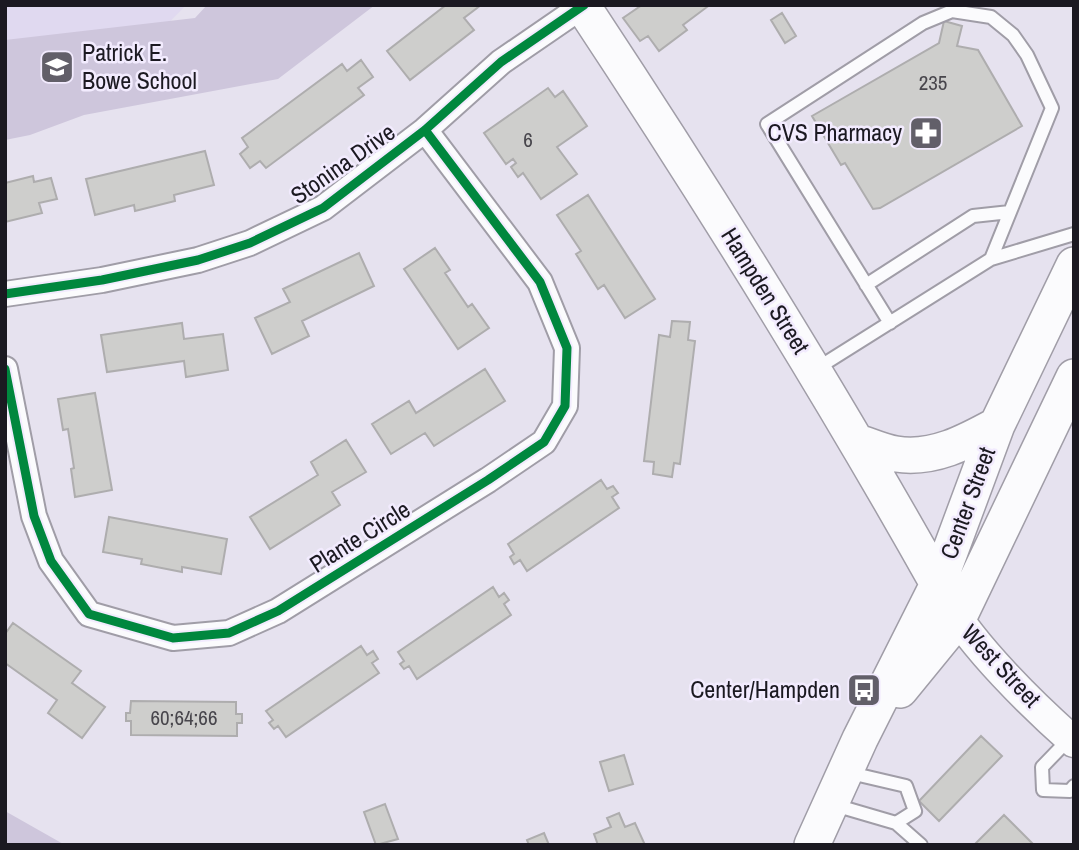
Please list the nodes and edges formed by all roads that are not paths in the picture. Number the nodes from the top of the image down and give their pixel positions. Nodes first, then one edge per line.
1 (583, 6) edge
2 (425, 130) junction
3 (1010, 212) junction
4 (1074, 234) edge
5 (991, 259) junction
6 (1074, 265) edge
7 (866, 285) junction
8 (5, 294) edge
9 (890, 323) junction
10 (5, 369) edge
11 (814, 370) junction
12 (1074, 377) edge
13 (997, 425) junction
14 (858, 442) junction
15 (938, 584) junction
16 (958, 620) junction
17 (860, 739) junction
18 (1072, 740) edge
19 (846, 772) junction
20 (1072, 792) edge
21 (831, 804) junction
22 (896, 824) junction
23 (812, 845) edge
24 (921, 845) edge

1 - 2 street, Stonina Drive
1 - 11 main road, Hampden Street
2 - 8 street, Stonina Drive
2 - 10 street, Plante Circle
3 - 5 lane
3 - 7 lane
3 - 7 lane
4 - 5 lane
5 - 9 lane
6 - 13 main road, Center Street
7 - 9 lane
9 - 11 lane
11 - 14 main road, Hampden Street
12 - 16 main road, Center Street
13 - 14 main road
13 - 15 main road, Center Street
14 - 15 main road, Hampden Street
15 - 16 street, West Street
15 - 17 main road, Center Street
16 - 17 main road, Center Street
16 - 18 street, West Street
17 - 19 main road, Center Street
18 - 20 lane
19 - 21 main road, Center Street
19 - 22 lane
21 - 22 lane
21 - 23 main road, Center Street
22 - 24 lane

